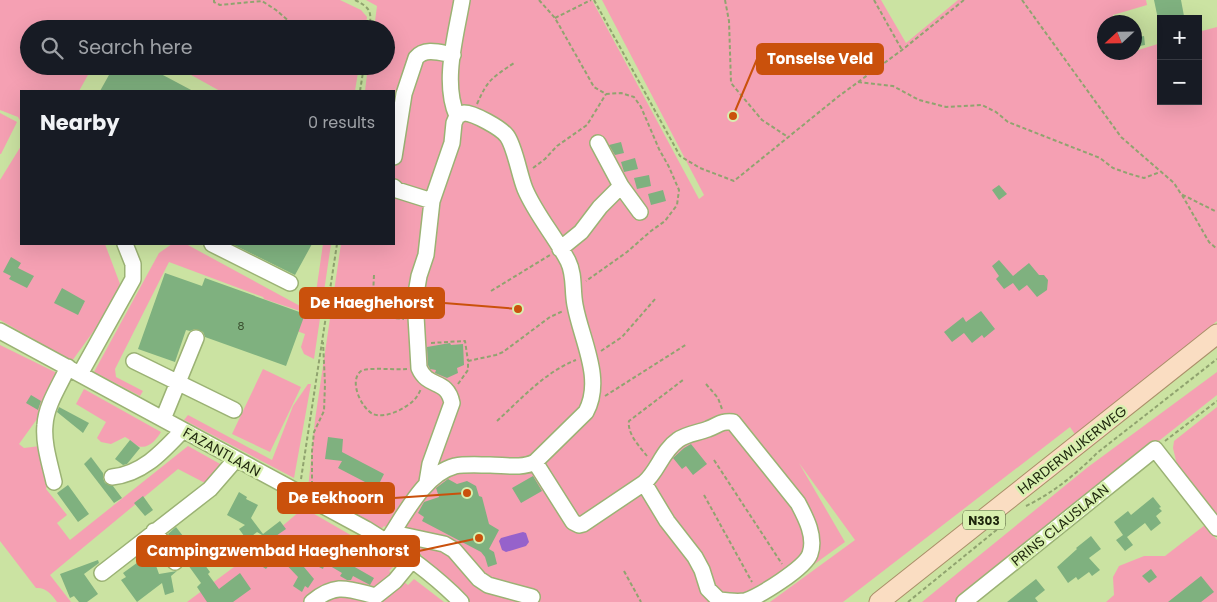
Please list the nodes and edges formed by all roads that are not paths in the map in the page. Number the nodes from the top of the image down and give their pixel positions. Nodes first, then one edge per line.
1 (462, 0) edge
2 (453, 55) junction
3 (464, 116) junction
4 (598, 143) dead end
5 (395, 151) edge
6 (621, 186) junction
7 (395, 188) edge
8 (432, 201) junction
9 (640, 212) dead end
10 (131, 245) edge
11 (214, 245) edge
12 (560, 249) junction
13 (290, 283) dead end
14 (0, 331) edge
15 (1217, 334) edge
16 (196, 338) dead end
17 (1217, 350) edge
18 (134, 361) dead end
19 (74, 371) junction
20 (178, 382) junction
21 (234, 410) dead end
22 (163, 419) junction
23 (183, 430) junction
24 (236, 459) junction
25 (535, 462) junction
26 (112, 477) dead end
27 (54, 482) dead end
28 (427, 482) junction
29 (644, 483) junction
30 (1217, 528) edge
31 (154, 531) junction
32 (390, 537) junction
33 (413, 559) junction
34 (174, 562) dead end
35 (102, 573) dead end
36 (532, 596) dead end
37 (374, 599) edge
38 (312, 602) edge
39 (461, 602) edge
40 (879, 602) edge
41 (896, 602) edge
42 (964, 602) edge

1 - 2 street
2 - 3 street
2 - 5 street
3 - 8 street
3 - 12 street
4 - 6 street
6 - 9 street
6 - 12 street
7 - 8 street
8 - 28 street
10 - 19 street
11 - 13 street
12 - 25 street
14 - 19 street, FAZANTLAAN
15 - 40 main road, HARDERWIJKERWEG / N303
16 - 20 street
17 - 41 main road, HARDERWIJKERWEG / N303
18 - 20 street
19 - 22 street, FAZANTLAAN
19 - 27 street
20 - 21 street
20 - 22 street
22 - 23 street, FAZANTLAAN
23 - 24 street, FAZANTLAAN
23 - 26 street
24 - 31 street
24 - 32 street, FAZANTLAAN
25 - 28 street
25 - 29 street
28 - 32 street
29 - 29 street
30 - 42 street, PRINS CLAUSLAAN
31 - 34 street
31 - 35 street
32 - 33 street, FAZANTLAAN
32 - 36 street
33 - 37 street
33 - 39 street, FAZANTLAAN
37 - 38 street

